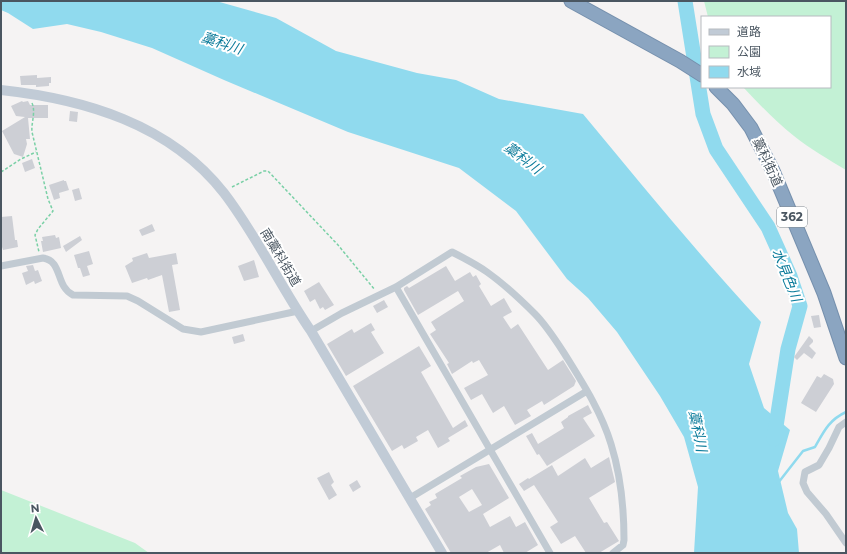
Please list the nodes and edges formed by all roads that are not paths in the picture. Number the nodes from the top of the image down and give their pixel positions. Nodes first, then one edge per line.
1 (571, 1) edge
2 (701, 74) edge
3 (717, 88) edge
4 (1, 90) edge
5 (1, 266) edge
6 (396, 287) junction
7 (298, 311) junction
8 (311, 331) junction
9 (846, 358) edge
10 (587, 391) junction
11 (846, 422) edge
12 (490, 450) junction
13 (410, 498) junction
14 (846, 542) edge
15 (442, 553) edge
16 (550, 553) edge
17 (613, 553) edge

1 - 2 highway
3 - 9 highway, 藁科街道 / 362
4 - 7 main road, 南藁科街道
5 - 7 street
6 - 8 street
6 - 10 street
6 - 12 street
7 - 8 main road, 南藁科街道
8 - 13 main road, 南藁科街道
10 - 12 street
10 - 17 street
11 - 14 street
12 - 13 street
12 - 16 street
13 - 15 main road, 南藁科街道

